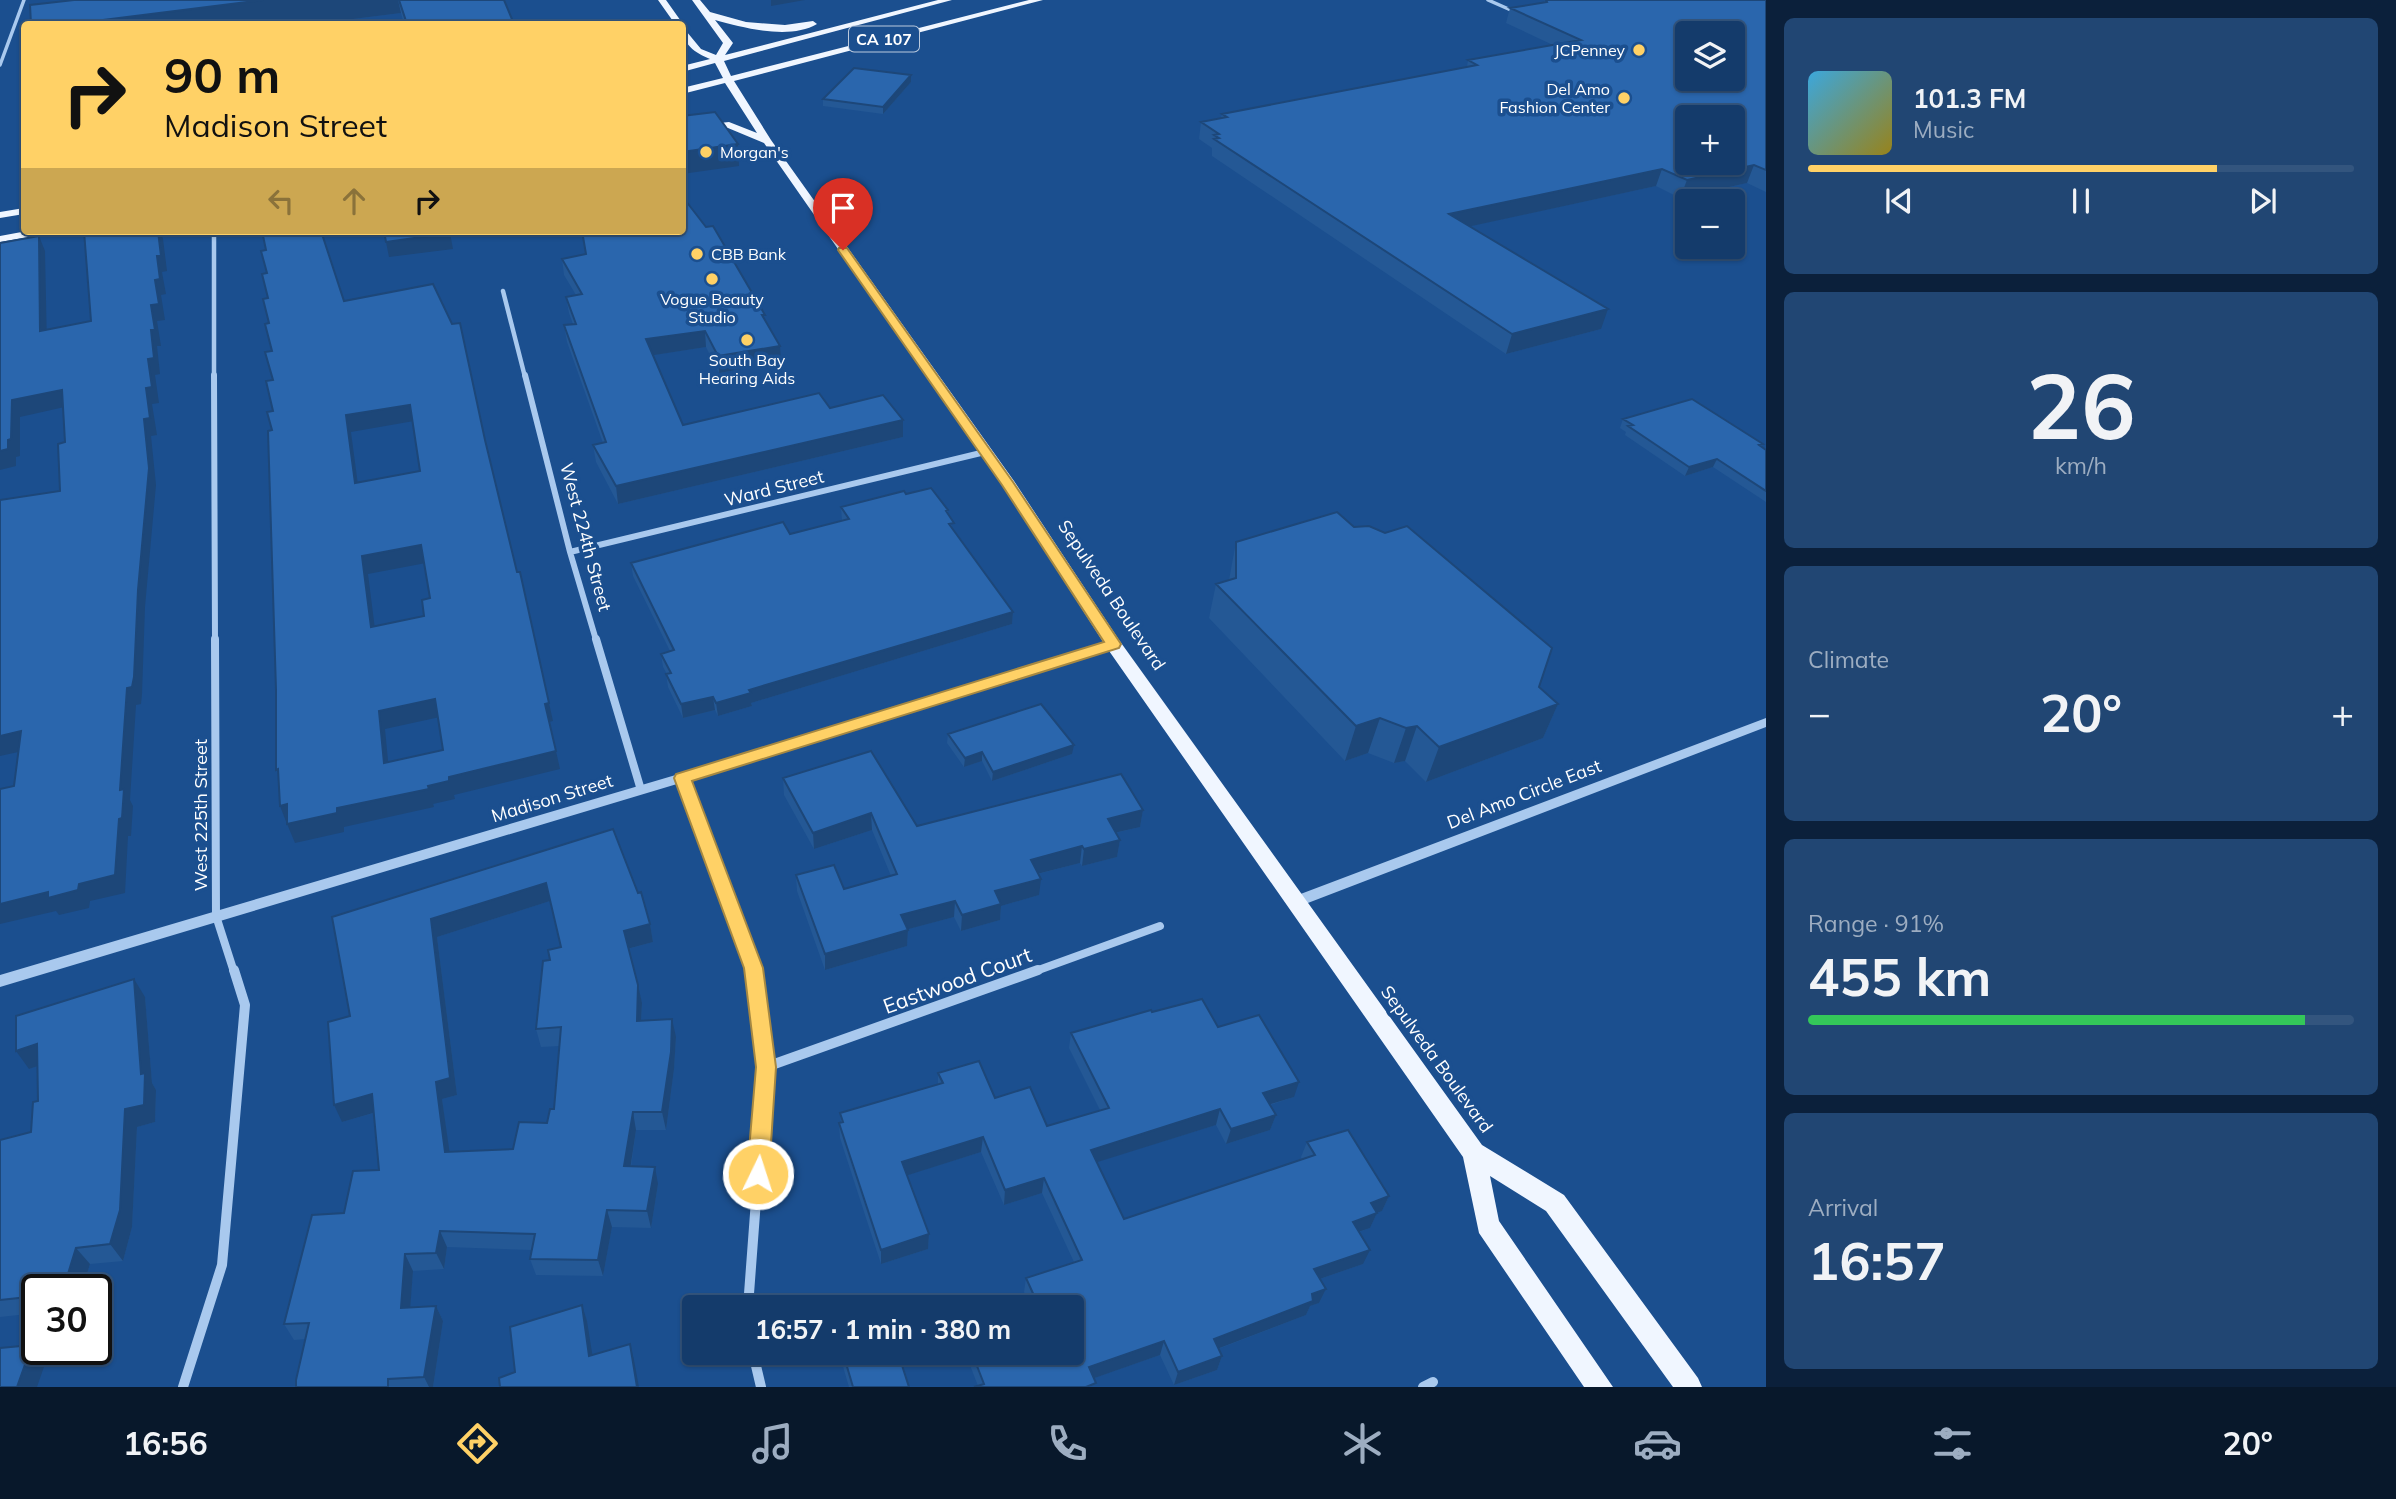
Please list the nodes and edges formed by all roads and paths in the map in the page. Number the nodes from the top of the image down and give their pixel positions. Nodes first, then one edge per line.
1 (24, 0) edge
2 (662, 0) edge
3 (696, 0) edge
4 (948, 0) edge
5 (1039, 0) edge
6 (1488, 0) edge
7 (1513, 10) edge
8 (706, 14) junction
9 (868, 20) junction
10 (677, 21) edge
11 (686, 34) edge
12 (718, 59) junction
13 (0, 65) edge
14 (686, 68) edge
15 (729, 80) junction
16 (686, 90) edge
17 (686, 130) edge
18 (766, 141) junction
19 (21, 212) edge
20 (0, 215) edge
21 (24, 235) edge
22 (214, 235) edge
23 (0, 239) edge
24 (503, 291) dead end
25 (985, 452) junction
26 (570, 552) junction
27 (1113, 644) junction
28 (1766, 722) edge
29 (682, 778) junction
30 (642, 790) junction
31 (1295, 902) junction
32 (216, 916) junction
33 (1160, 926) dead end
34 (0, 981) edge
35 (766, 1067) junction
36 (1474, 1153) junction
37 (749, 1295) edge
38 (755, 1365) edge
39 (183, 1387) edge
40 (761, 1387) edge
41 (1600, 1387) edge
42 (1689, 1387) edge

1 - 13 street
2 - 10 main road
3 - 8 main road, Sepulveda Boulevard
4 - 9 main road, CA 107
5 - 15 main road, CA 107
6 - 7 street
8 - 9 main road
8 - 12 main road, Sepulveda Boulevard
9 - 12 main road, CA 107
11 - 12 main road, Sepulveda Boulevard
12 - 14 main road, CA 107
12 - 15 main road, Sepulveda Boulevard
15 - 16 main road, CA 107
15 - 18 main road, Sepulveda Boulevard
17 - 18 main road
18 - 25 main road, Sepulveda Boulevard
19 - 20 main road
21 - 23 main road
22 - 32 street, West 225th Street
24 - 26 street, West 224th Street
25 - 26 street, Ward Street
25 - 27 main road, Sepulveda Boulevard
26 - 30 street, West 224th Street
27 - 29 street, Madison Street
27 - 31 main road, Sepulveda Boulevard
28 - 31 street, Del Amo Circle East
29 - 30 street, Madison Street
29 - 35 street
30 - 32 street, Madison Street
31 - 36 main road, Sepulveda Boulevard
32 - 34 street, Madison Street
32 - 39 street, West 225th Street
33 - 35 street, Eastwood Court
35 - 37 street
36 - 41 main road, Sepulveda Boulevard
36 - 42 main road, Sepulveda Boulevard
38 - 40 street

